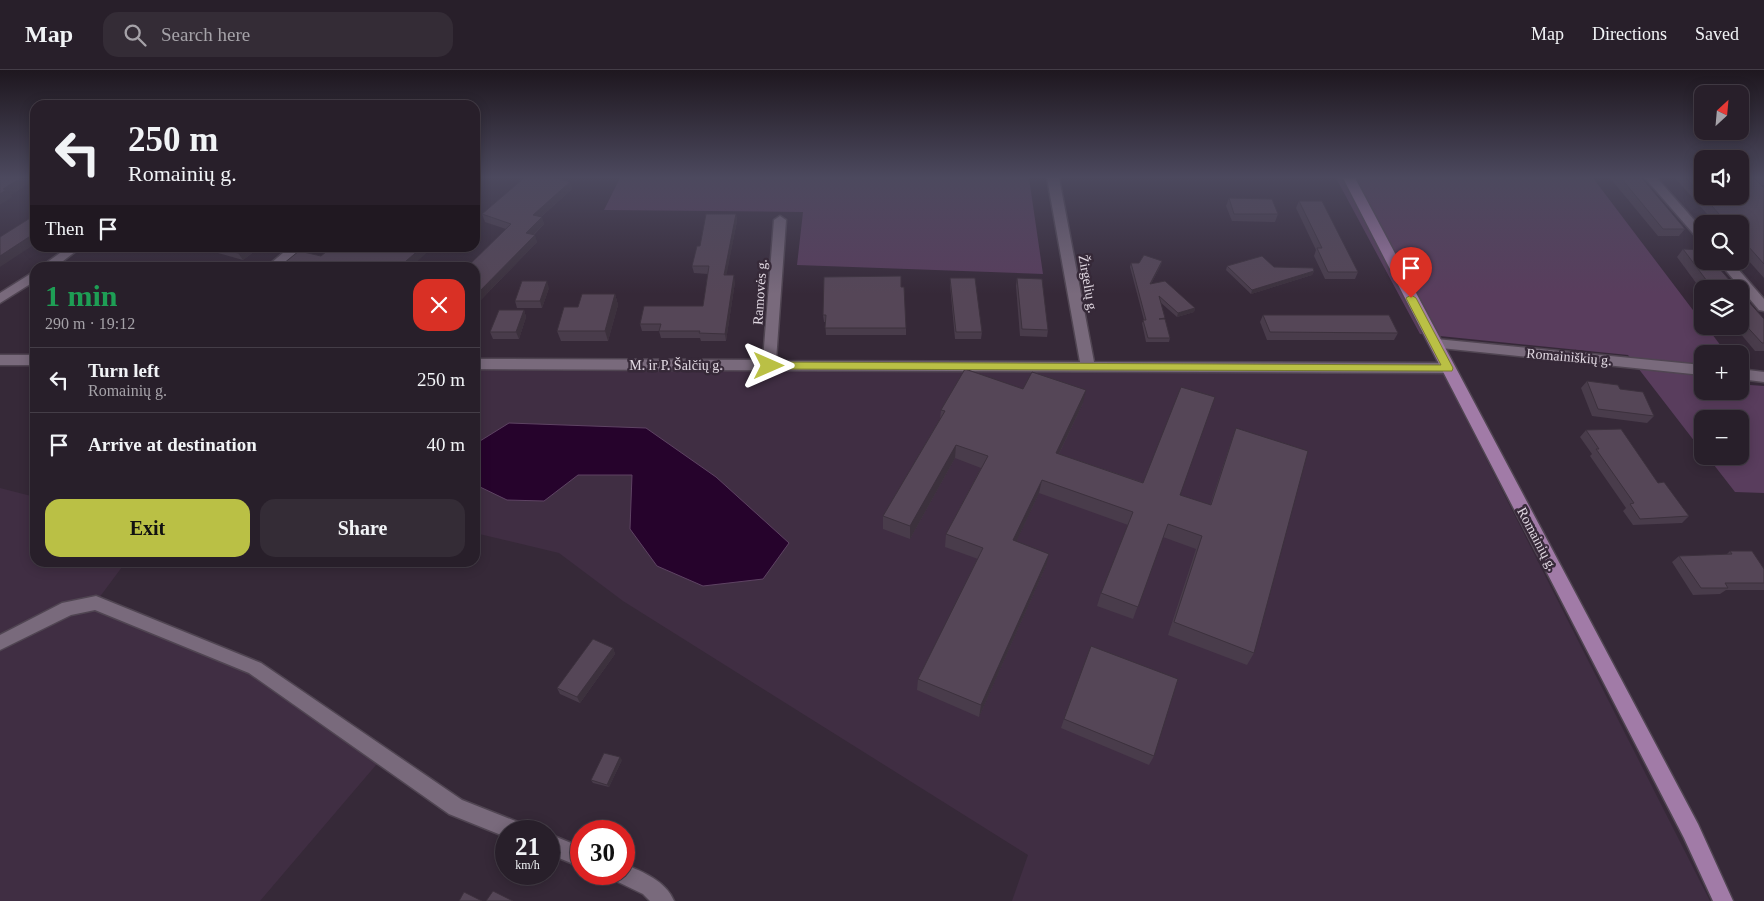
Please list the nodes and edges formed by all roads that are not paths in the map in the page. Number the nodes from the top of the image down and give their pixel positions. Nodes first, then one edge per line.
1 (1060, 217) edge
2 (1369, 217) edge
3 (1685, 217) edge
4 (780, 220) dead end
5 (1694, 227) edge
6 (68, 252) edge
7 (291, 252) edge
8 (54, 262) edge
9 (278, 262) edge
10 (1732, 270) edge
11 (30, 278) edge
12 (0, 299) edge
13 (1764, 307) edge
14 (1436, 344) junction
15 (0, 360) edge
16 (30, 360) edge
17 (480, 364) edge
18 (769, 366) junction
19 (1088, 366) junction
20 (1448, 368) junction
21 (1694, 369) edge
22 (1749, 375) edge
23 (1764, 377) edge
24 (0, 643) edge
25 (495, 823) edge
26 (635, 880) edge
27 (664, 901) edge
28 (1723, 901) edge

1 - 19 street, Žirgelių g.
2 - 14 main road, Romainių g.
3 - 5 street
4 - 18 street, Ramovės g.
6 - 8 street
7 - 9 street
10 - 13 street
11 - 12 street
14 - 20 main road, Romainių g.
14 - 21 street, Romainiškių g.
15 - 16 street
17 - 18 street, M. ir P. Šalčių g.
18 - 19 street, M. ir P. Šalčių g.
19 - 20 street, M. ir P. Šalčių g.
20 - 28 main road, Romainių g.
22 - 23 street
24 - 25 street
26 - 27 street

